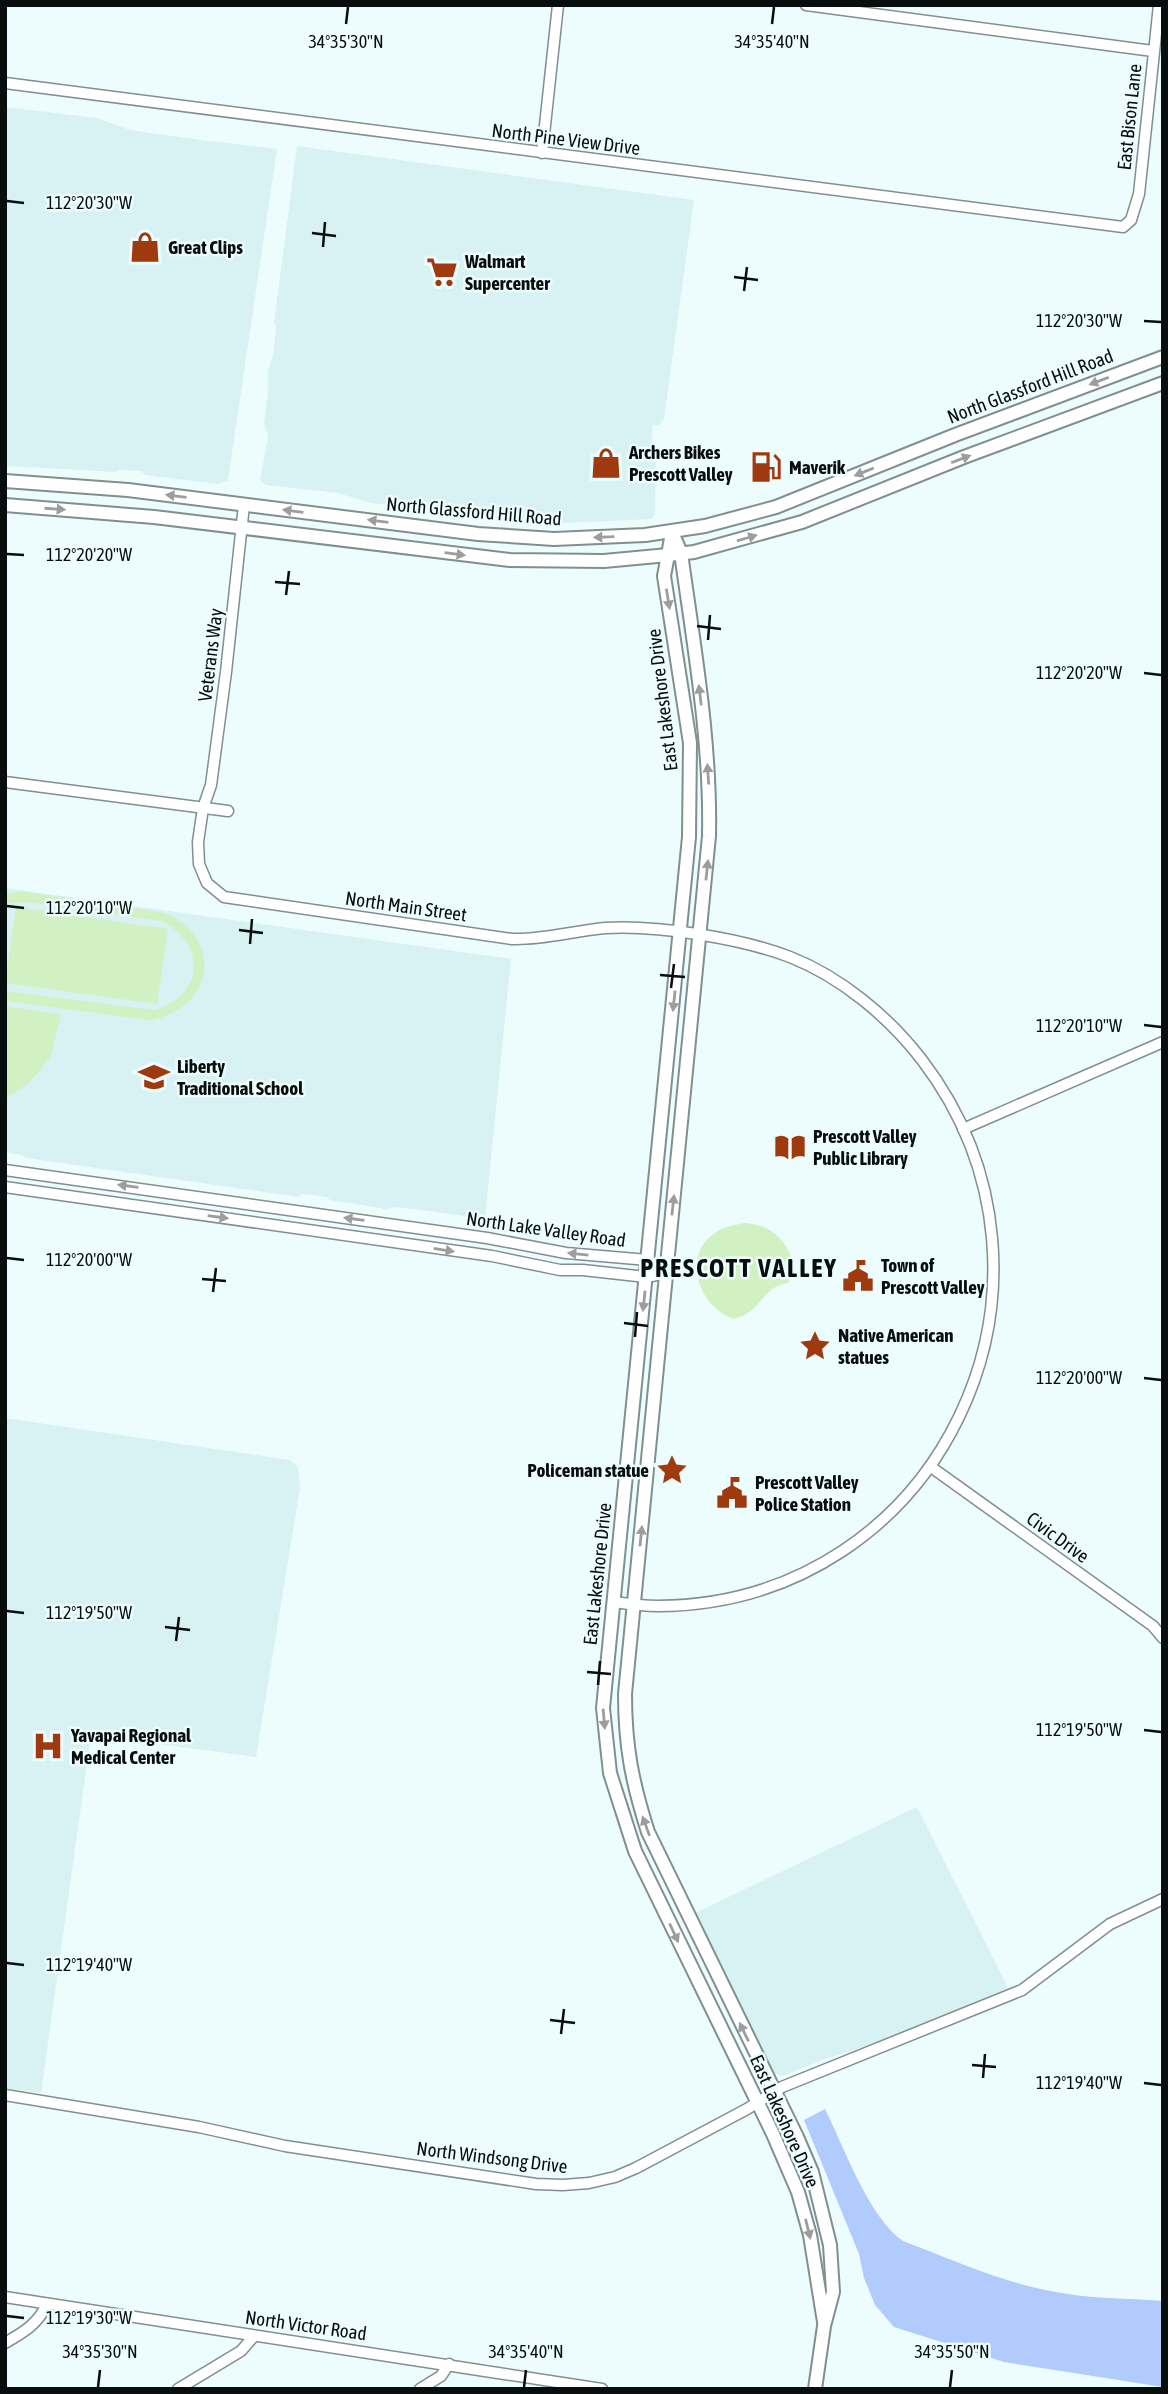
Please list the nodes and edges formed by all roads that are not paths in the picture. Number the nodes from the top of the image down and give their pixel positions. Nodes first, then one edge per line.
1 (558, 5) edge
2 (806, 5) edge
3 (1158, 5) edge
4 (1153, 51) junction
5 (5, 83) edge
6 (542, 153) junction
7 (1123, 227) joint
8 (1163, 357) edge
9 (1163, 383) edge
10 (5, 481) edge
11 (5, 505) edge
12 (244, 505) junction
13 (242, 528) junction
14 (672, 532) junction
15 (675, 554) junction
16 (706, 742) junction
17 (690, 743) junction
18 (5, 782) edge
19 (203, 808) junction
20 (228, 811) dead end
21 (681, 933) junction
22 (700, 935) junction
23 (1163, 1042) edge
24 (964, 1129) junction
25 (5, 1170) edge
26 (5, 1187) edge
27 (648, 1260) junction
28 (667, 1273) junction
29 (646, 1277) junction
30 (931, 1467) junction
31 (614, 1602) junction
32 (634, 1604) junction
33 (1163, 1638) edge
34 (657, 1853) junction
35 (640, 1860) junction
36 (1163, 1899) edge
37 (774, 2092) junction
38 (5, 2095) edge
39 (758, 2102) junction
40 (5, 2297) edge
41 (47, 2304) junction
42 (824, 2326) junction
43 (254, 2336) junction
44 (5, 2343) edge
45 (449, 2364) junction
46 (178, 2389) edge
47 (420, 2389) edge
48 (602, 2389) edge
49 (815, 2389) edge

1 - 6 street
2 - 4 street
3 - 4 street, East Bison Lane
4 - 7 street, East Bison Lane
5 - 6 street, North Pine View Drive
6 - 7 street, North Pine View Drive
8 -> 14 main road, North Glassford Hill Road
15 -> 9 main road
12 -> 10 main road, North Glassford Hill Road
11 -> 13 main road
12 - 13 street, Veterans Way
14 -> 12 main road, North Glassford Hill Road
13 -> 15 main road
13 - 19 street, Veterans Way
14 - 15 main road, East Lakeshore Drive
16 -> 15 main road, East Lakeshore Drive
15 -> 17 main road, East Lakeshore Drive
16 - 17 main road
22 -> 16 main road, East Lakeshore Drive
17 - 21 main road, East Lakeshore Drive
18 - 19 street
19 - 20 street
19 - 21 street, North Main Street
21 - 22 street, North Main Street
21 -> 27 main road, East Lakeshore Drive
22 - 24 street, North Main Street
28 -> 22 main road, East Lakeshore Drive
23 - 24 street
24 - 30 street, North Main Street
27 -> 25 street, North Lake Valley Road
26 -> 29 street, North Lake Valley Road
27 - 28 street, North Lake Valley Road
27 - 29 main road, East Lakeshore Drive
28 - 29 street, North Lake Valley Road
32 -> 28 main road, East Lakeshore Drive
29 -> 31 main road, East Lakeshore Drive
30 - 32 street, North Main Street
30 - 33 street, Civic Drive
31 - 32 street, North Main Street
31 -> 35 main road, East Lakeshore Drive
34 -> 32 main road, East Lakeshore Drive
34 - 35 main road
37 -> 34 main road, East Lakeshore Drive
35 -> 39 main road, East Lakeshore Drive
36 - 37 street, North Windsong Drive
37 - 39 street, North Windsong Drive
37 - 42 main road, East Lakeshore Drive
38 - 39 street, North Windsong Drive
39 -> 42 main road, East Lakeshore Drive
40 - 41 street, North Victor Road
41 - 43 street, North Victor Road
41 - 44 street
42 - 49 main road, East Lakeshore Drive
43 - 45 street, North Victor Road
43 - 46 street
45 - 47 street
45 - 48 street, North Victor Road

